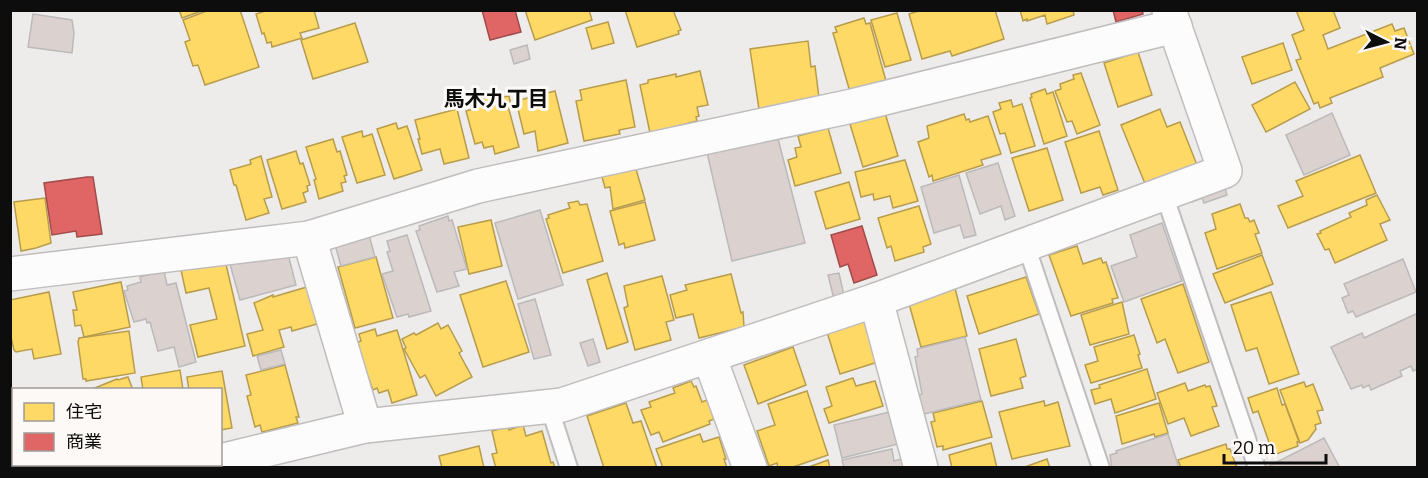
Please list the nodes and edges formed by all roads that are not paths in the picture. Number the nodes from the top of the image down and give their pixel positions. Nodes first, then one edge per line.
1 (1172, 18) edge
2 (1164, 194) junction
3 (309, 238) junction
4 (1026, 245) junction
5 (10, 274) edge
6 (876, 300) junction
7 (709, 356) junction
8 (549, 406) junction
9 (366, 426) junction
10 (222, 461) edge
11 (569, 468) edge
12 (750, 468) edge
13 (921, 468) edge
14 (1101, 468) edge
15 (1257, 468) edge

1 - 2 street
1 - 3 street
2 - 4 street
2 - 15 lane
3 - 5 street
3 - 9 street
4 - 6 street
4 - 14 lane
6 - 7 street
6 - 13 street
7 - 8 street
7 - 12 street
8 - 9 street
8 - 11 lane
9 - 10 street

